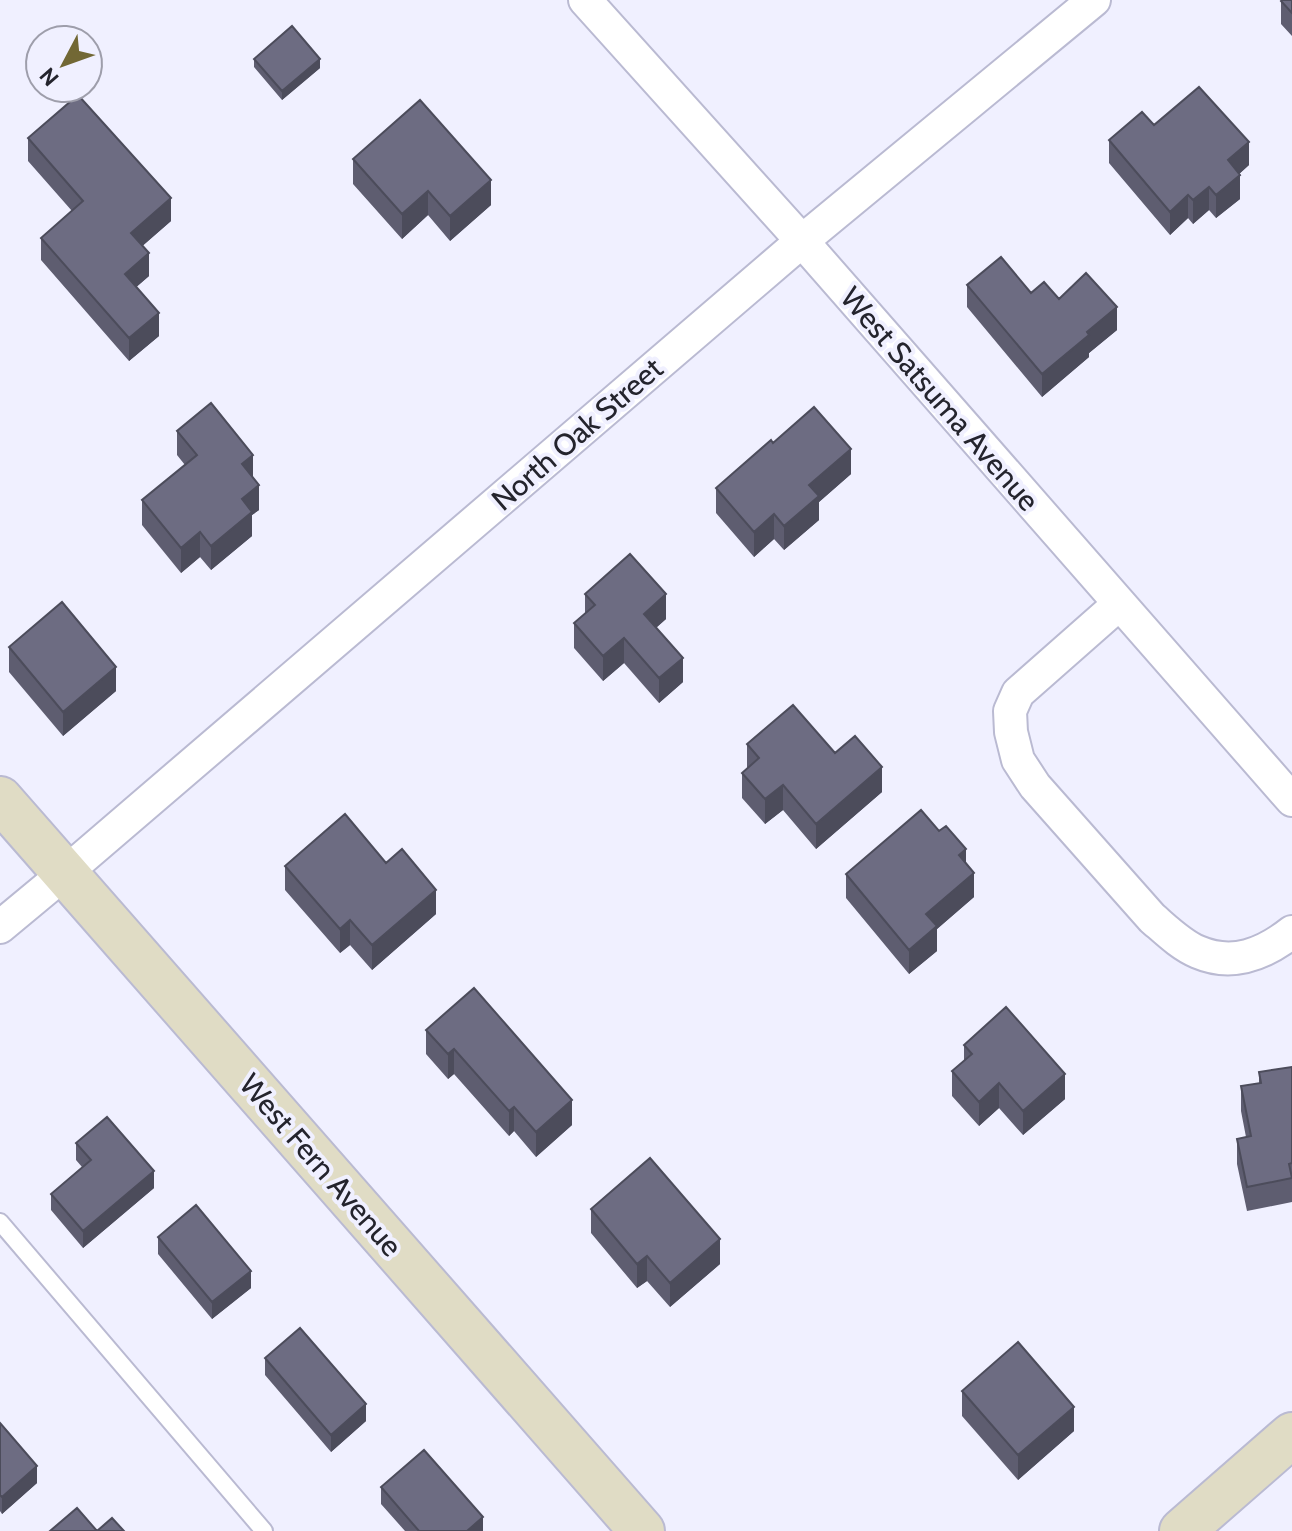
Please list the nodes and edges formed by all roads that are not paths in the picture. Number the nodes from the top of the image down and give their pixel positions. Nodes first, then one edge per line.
1 (585, 0) edge
2 (1094, 0) edge
3 (802, 241) junction
4 (1119, 604) junction
5 (0, 799) edge
6 (1292, 800) edge
7 (65, 873) junction
8 (0, 927) edge
9 (1292, 932) edge
10 (0, 1222) edge
11 (1292, 1435) edge
12 (264, 1531) edge
13 (642, 1531) edge
14 (1182, 1531) edge

1 - 3 street, West Satsuma Avenue
2 - 3 street, North Oak Street
3 - 4 street, West Satsuma Avenue
3 - 7 street, North Oak Street
4 - 6 street, West Satsuma Avenue
4 - 9 street
5 - 7 street, West Fern Avenue
7 - 8 street, North Oak Street
7 - 13 street, West Fern Avenue
10 - 12 lane
11 - 14 street

